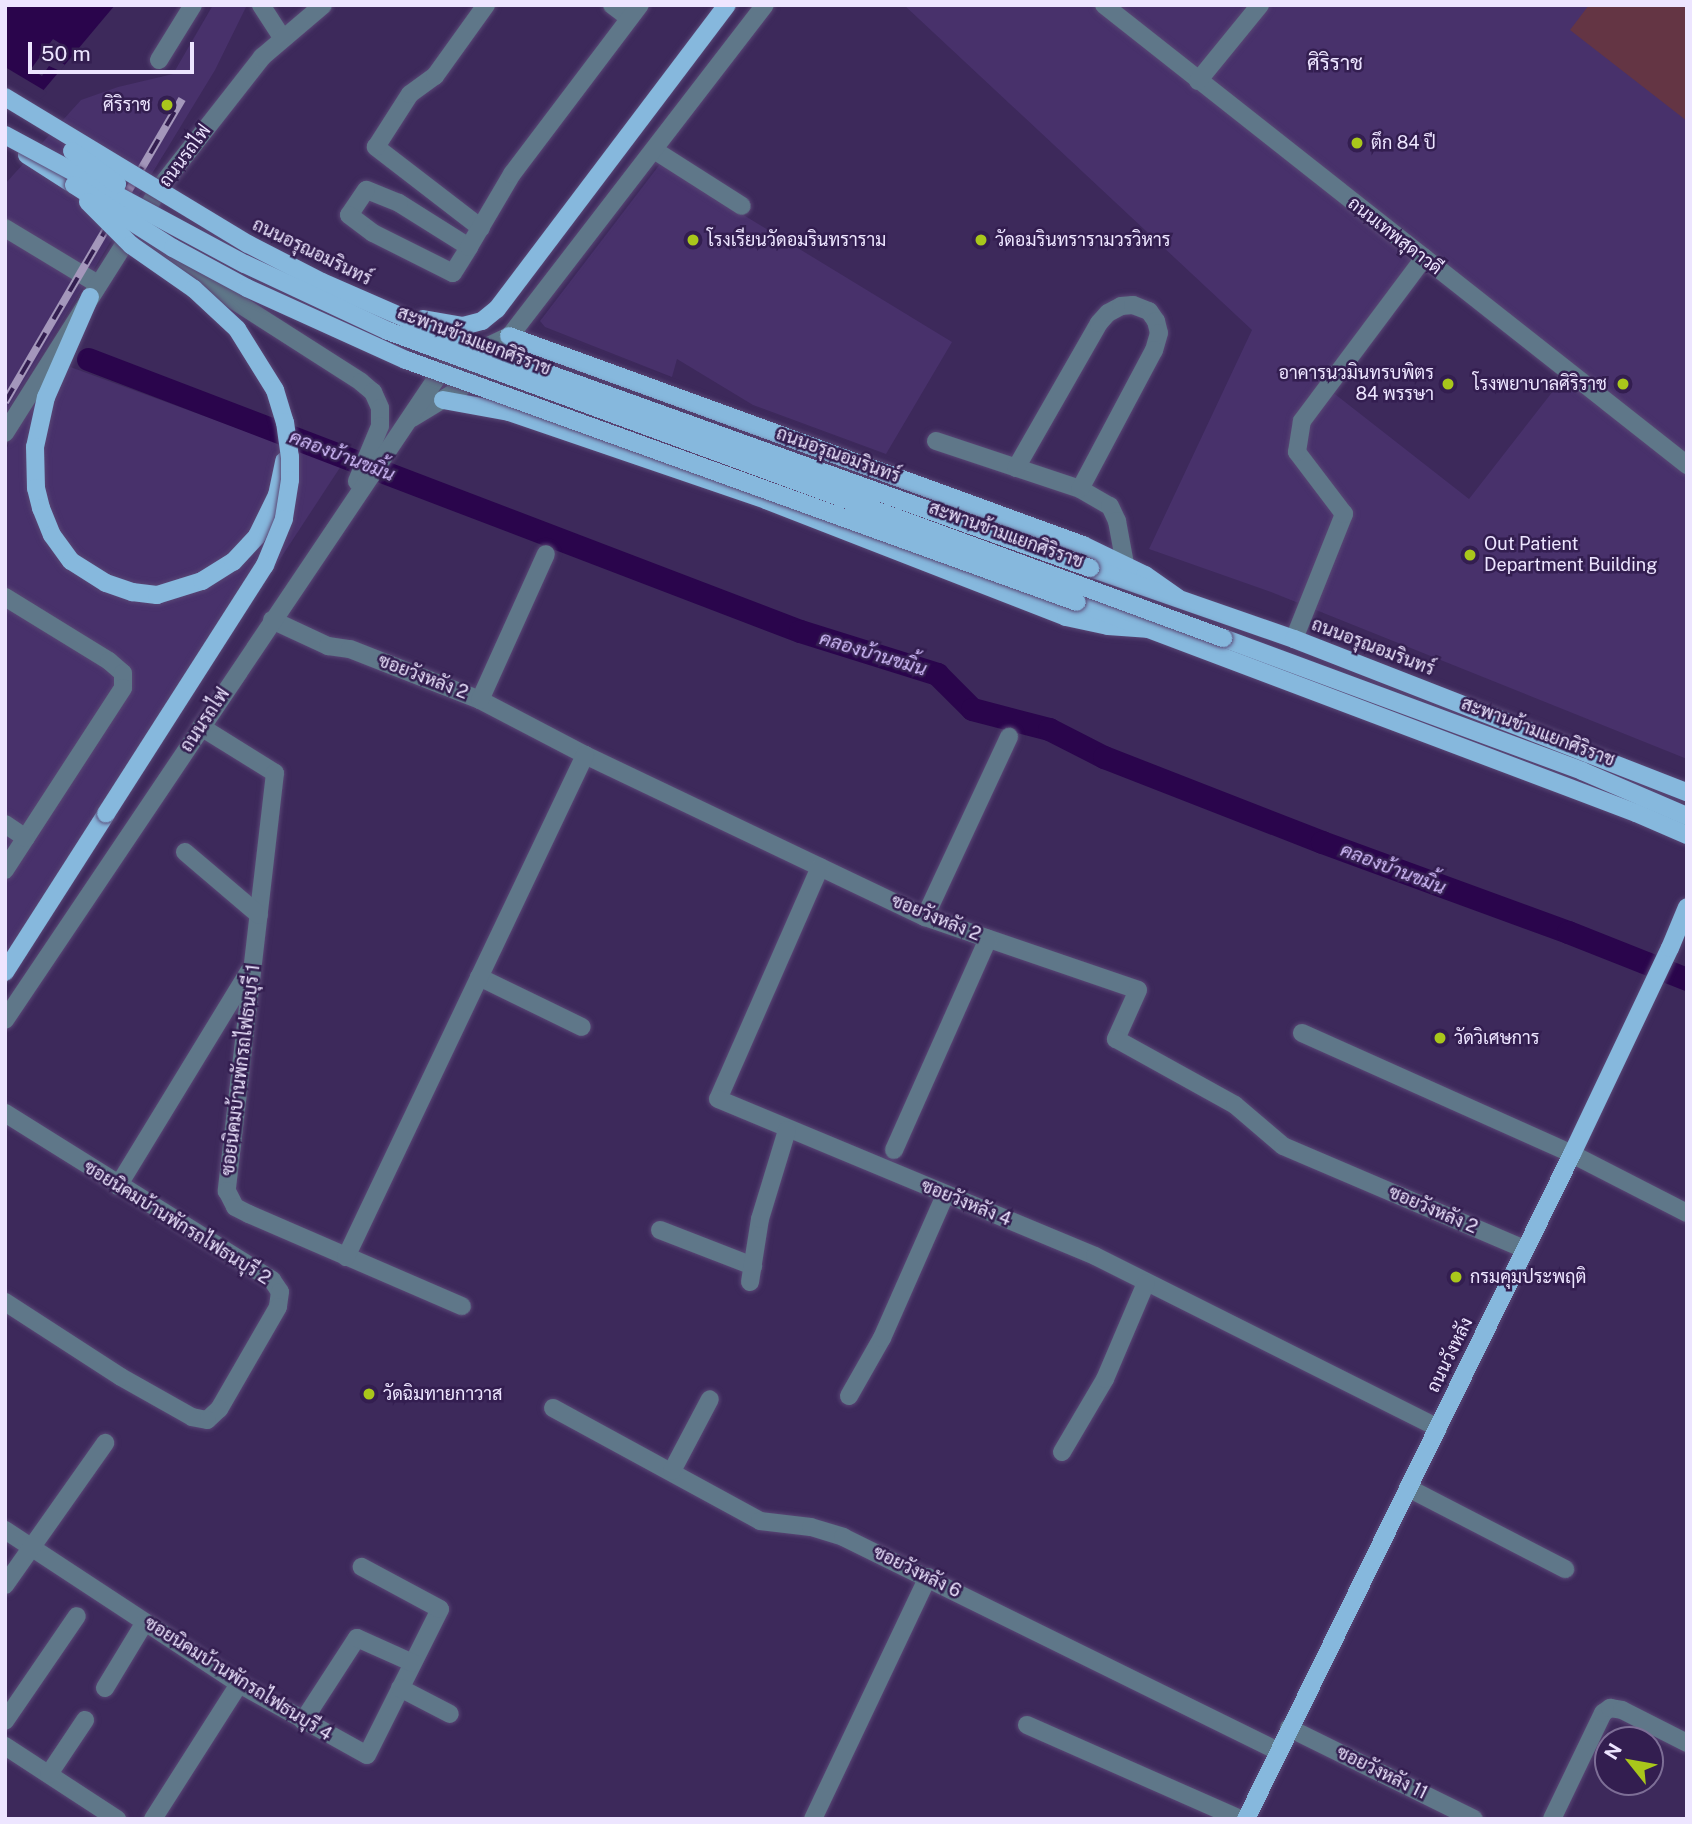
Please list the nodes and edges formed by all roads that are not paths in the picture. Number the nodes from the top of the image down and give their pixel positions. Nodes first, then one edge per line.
1 (192, 5) edge
2 (261, 5) edge
3 (323, 5) edge
4 (486, 5) edge
5 (612, 5) edge
6 (727, 5) edge
7 (765, 5) edge
8 (1104, 5) edge
9 (1260, 5) edge
10 (634, 12) edge
11 (283, 39) junction
12 (159, 60) dead end
13 (1198, 81) junction
14 (5, 99) edge
15 (5, 135) edge
16 (5, 141) edge
17 (654, 150) junction
18 (74, 185) junction
19 (742, 206) dead end
20 (162, 218) junction
21 (5, 228) edge
22 (481, 228) junction
23 (130, 234) junction
24 (469, 247) junction
25 (1424, 258) junction
26 (94, 290) junction
27 (357, 297) junction
28 (69, 335) junction
29 (509, 336) junction
30 (443, 400) junction
31 (406, 421) junction
32 (285, 422) junction
33 (5, 433) edge
34 (384, 441) junction
35 (936, 441) dead end
36 (1687, 465) edge
37 (1016, 468) junction
38 (1080, 489) junction
39 (546, 554) dead end
40 (1125, 564) junction
41 (5, 597) edge
42 (1178, 598) junction
43 (272, 620) junction
44 (1150, 629) junction
45 (1293, 639) junction
46 (481, 700) junction
47 (201, 727) junction
48 (1009, 737) dead end
49 (585, 755) junction
50 (1687, 792) edge
51 (1687, 816) edge
52 (5, 824) edge
53 (1687, 835) edge
54 (26, 838) junction
55 (185, 852) dead end
56 (820, 867) junction
57 (5, 870) edge
58 (1687, 907) edge
59 (258, 915) junction
60 (925, 917) junction
61 (988, 939) junction
62 (253, 965) junction
63 (5, 972) edge
64 (479, 977) junction
65 (5, 1020) edge
66 (582, 1027) dead end
67 (1303, 1033) dead end
68 (5, 1114) edge
69 (788, 1130) junction
70 (894, 1150) dead end
71 (1572, 1154) junction
72 (118, 1186) junction
73 (945, 1195) junction
74 (1687, 1213) edge
75 (660, 1230) dead end
76 (1525, 1250) junction
77 (346, 1257) junction
78 (1146, 1283) junction
79 (5, 1302) edge
80 (462, 1306) dead end
81 (849, 1396) dead end
82 (710, 1399) dead end
83 (553, 1408) dead end
84 (1438, 1427) junction
85 (106, 1443) dead end
86 (1062, 1452) dead end
87 (672, 1471) junction
88 (1408, 1488) junction
89 (5, 1530) edge
90 (31, 1547) junction
91 (362, 1567) dead end
92 (1565, 1569) dead end
93 (928, 1577) junction
94 (5, 1585) edge
95 (76, 1616) dead end
96 (145, 1622) junction
97 (412, 1663) junction
98 (239, 1685) junction
99 (105, 1688) dead end
100 (400, 1688) junction
101 (450, 1714) dead end
102 (85, 1720) dead end
103 (5, 1721) edge
104 (303, 1721) junction
105 (1027, 1725) dead end
106 (1289, 1728) junction
107 (1687, 1743) edge
108 (5, 1746) edge
109 (1278, 1751) junction
110 (49, 1774) junction
111 (117, 1819) edge
112 (153, 1819) edge
113 (813, 1819) edge
114 (1240, 1819) edge
115 (1246, 1819) edge
116 (1474, 1819) edge
117 (1552, 1819) edge

1 - 12 street
2 - 11 street
3 - 11 street, ถนนรถไฟ
4 - 22 street
5 - 10 street
6 - 27 main road, bridge
7 - 17 street
8 - 13 street, ถนนเทพสุดาวดี
9 - 13 street
10 - 22 street
11 - 23 street, ถนนรถไฟ
13 - 25 street, ถนนเทพสุดาวดี
14 - 20 main road, สะพานข้ามแยกศิริราช, bridge
14 - 27 main road, ถนนอรุณอมรินทร์, bridge
15 - 20 main road, สะพานข้ามแยกศิริราช, bridge
16 - 18 main road
17 - 19 street
17 - 29 street
18 - 32 main road, bridge
18 - 44 main road, bridge
20 - 51 main road, สะพานข้ามแยกศิริราช, bridge
21 - 26 street
22 - 24 street
23 - 26 street, ถนนรถไฟ
23 - 34 street
24 - 24 street
25 - 36 street, ถนนเทพสุดาวดี
25 - 45 street
26 - 28 main road
27 - 42 main road, ถนนอรุณอมรินทร์, bridge
28 - 32 main road, bridge
28 - 33 street
29 - 30 street
29 - 31 street
29 - 40 main road
30 - 31 street
30 - 44 main road
31 - 34 street
32 - 63 main road, bridge
34 - 43 street, ถนนรถไฟ
35 - 37 street
37 - 38 street
37 - 38 street
38 - 40 street
39 - 46 street
40 - 42 main road
41 - 54 street
42 - 45 main road, ถนนอรุณอมรินทร์
43 - 46 street, ซอยวังหลัง 2
43 - 47 street, ถนนรถไฟ
44 - 53 main road
45 - 50 main road, ถนนอรุณอมรินทร์
46 - 49 street, ซอยวังหลัง 2
47 - 59 street, ซอยนิคมบ้านพักรถไฟธนบุรี 1
47 - 65 street, ถนนรถไฟ
48 - 60 street
49 - 56 street, ซอยวังหลัง 2
49 - 64 street
52 - 54 street
54 - 57 street
55 - 59 street
56 - 60 street, ซอยวังหลัง 2
56 - 69 street, ซอยวังหลัง 4
58 - 71 main road, ถนนวังหลัง
59 - 62 street, ซอยนิคมบ้านพักรถไฟธนบุรี 1
60 - 61 street, ซอยวังหลัง 2
61 - 70 street
61 - 76 street, ซอยวังหลัง 2
62 - 72 street
62 - 77 street, ซอยนิคมบ้านพักรถไฟธนบุรี 1
64 - 66 street
64 - 77 street
67 - 71 street
68 - 72 street, ซอยนิคมบ้านพักรถไฟธนบุรี 2
69 - 73 street, ซอยวังหลัง 4
69 - 75 street
71 - 74 street
71 - 76 main road, ถนนวังหลัง
72 - 79 street, ซอยนิคมบ้านพักรถไฟธนบุรี 2
73 - 78 street, ซอยวังหลัง 4
73 - 81 street
76 - 84 main road, ถนนวังหลัง
77 - 80 street, ซอยนิคมบ้านพักรถไฟธนบุรี 1
78 - 84 street, ซอยวังหลัง 4
78 - 86 street
82 - 87 street
83 - 87 street, ซอยวังหลัง 6
84 - 88 main road, ถนนวังหลัง
85 - 90 street
87 - 93 street, ซอยวังหลัง 6
88 - 92 street
88 - 106 main road, ถนนวังหลัง
89 - 90 street, ซอยนิคมบ้านพักรถไฟธนบุรี 4
90 - 94 street
90 - 96 street, ซอยนิคมบ้านพักรถไฟธนบุรี 4
91 - 97 street, ซอยนิคมบ้านพักรถไฟธนบุรี 4
93 - 109 street, ซอยวังหลัง 6
93 - 113 street
95 - 103 street
96 - 98 street, ซอยนิคมบ้านพักรถไฟธนบุรี 4
96 - 99 street
97 - 100 street, ซอยนิคมบ้านพักรถไฟธนบุรี 4
97 - 104 street
98 - 104 street, ซอยนิคมบ้านพักรถไฟธนบุรี 4
98 - 112 street
100 - 101 street
100 - 104 street, ซอยนิคมบ้านพักรถไฟธนบุรี 4
102 - 110 street
105 - 114 street
106 - 109 main road, ถนนวังหลัง
106 - 116 street, ซอยวังหลัง 11
107 - 117 street
108 - 110 street
109 - 115 main road, ถนนวังหลัง
110 - 111 street

